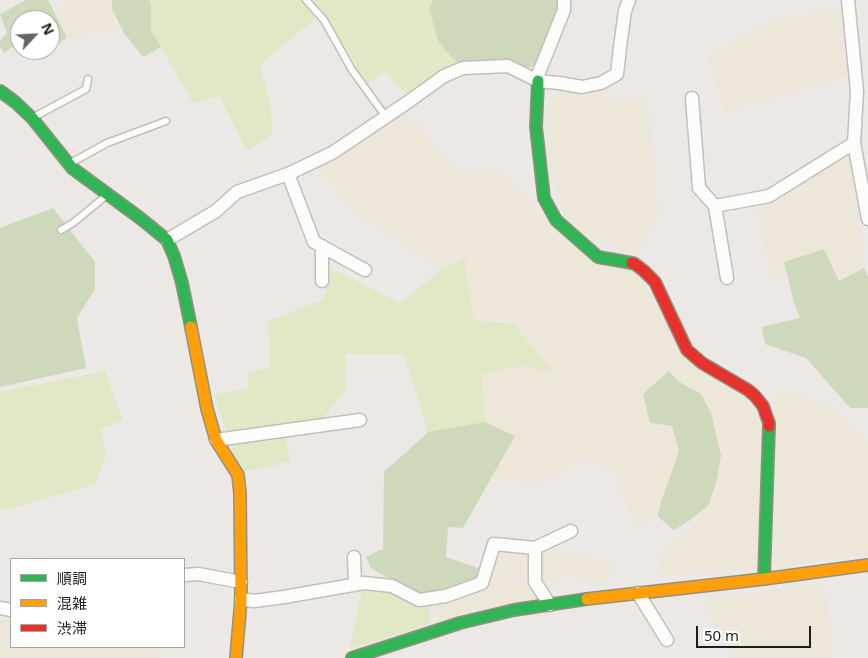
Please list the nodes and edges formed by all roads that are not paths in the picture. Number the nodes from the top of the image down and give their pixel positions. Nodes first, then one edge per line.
1 (306, 0) edge
2 (564, 0) edge
3 (629, 0) edge
4 (848, 0) edge
5 (88, 79) dead end
6 (537, 81) junction
7 (862, 90) edge
8 (0, 91) edge
9 (692, 98) dead end
10 (386, 117) junction
11 (32, 118) junction
12 (166, 121) dead end
13 (854, 142) junction
14 (69, 164) junction
15 (288, 174) junction
16 (108, 194) junction
17 (715, 206) junction
18 (868, 219) edge
19 (61, 230) dead end
20 (166, 240) junction
21 (322, 246) junction
22 (365, 270) dead end
23 (727, 278) dead end
24 (322, 282) dead end
25 (360, 420) dead end
26 (216, 440) junction
27 (571, 531) dead end
28 (535, 548) junction
29 (354, 557) dead end
30 (868, 565) edge
31 (185, 575) edge
32 (764, 579) junction
33 (241, 582) junction
34 (355, 584) junction
35 (638, 593) junction
36 (241, 599) junction
37 (550, 604) junction
38 (667, 640) dead end
39 (236, 658) edge
40 (352, 658) edge

1 - 10 lane
2 - 6 street
3 - 6 street
4 - 7 street
5 - 11 lane
6 - 10 street
6 - 32 street
7 - 13 street
8 - 11 street
9 - 17 street
10 - 15 street
11 - 14 street
12 - 14 lane
13 - 17 street
13 - 18 street
14 - 16 street
15 - 20 street
15 - 21 street
16 - 19 lane
16 - 20 street
17 - 23 street
20 - 26 street
21 - 22 street
21 - 24 street
25 - 26 street
26 - 33 street
27 - 28 street
28 - 34 street
28 - 37 street
29 - 34 street
30 - 32 street
31 - 33 street
32 - 35 street
33 - 36 street
34 - 36 street
35 - 37 street
35 - 38 street
36 - 39 street
37 - 40 street

